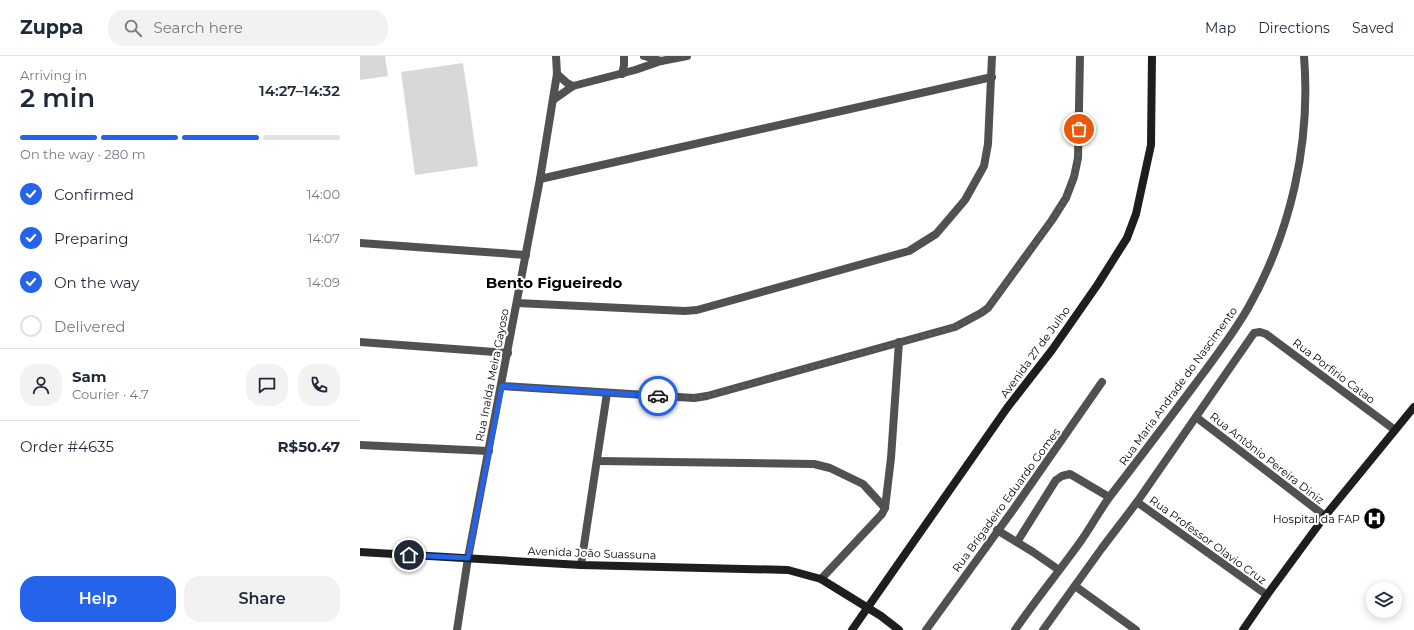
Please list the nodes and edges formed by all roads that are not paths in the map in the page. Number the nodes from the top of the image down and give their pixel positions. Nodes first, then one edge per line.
1 (556, 56) edge
2 (624, 56) edge
3 (644, 56) edge
4 (687, 56) edge
5 (992, 56) edge
6 (1080, 56) edge
7 (1152, 56) edge
8 (1304, 56) edge
9 (661, 61) junction
10 (557, 74) junction
11 (622, 74) junction
12 (992, 78) junction
13 (573, 86) junction
14 (553, 100) junction
15 (540, 179) junction
16 (360, 243) edge
17 (526, 255) junction
18 (517, 303) junction
19 (360, 342) edge
20 (899, 342) junction
21 (508, 354) junction
22 (1102, 382) dead end
23 (502, 386) junction
24 (608, 393) junction
25 (1414, 407) edge
26 (1196, 417) junction
27 (1395, 430) junction
28 (360, 445) edge
29 (489, 451) junction
30 (597, 461) junction
31 (1109, 497) junction
32 (1137, 502) junction
33 (885, 508) junction
34 (1325, 516) junction
35 (997, 530) junction
36 (1017, 542) junction
37 (360, 552) edge
38 (468, 558) junction
39 (581, 565) junction
40 (1059, 570) junction
41 (821, 579) junction
42 (1075, 586) junction
43 (1267, 595) junction
44 (867, 609) junction
45 (457, 630) edge
46 (852, 630) edge
47 (899, 630) edge
48 (926, 630) edge
49 (1014, 630) edge
50 (1043, 630) edge
51 (1136, 630) edge
52 (1243, 630) edge

1 - 10 street, Rua Inalda Meira Gayoso
2 - 11 street
3 - 9 street
4 - 9 street
5 - 12 street
6 - 20 street
7 - 44 street, Avenida 27 de Julho
8 - 31 street, Rua Maria Andrade do Nascimento
9 - 11 street
10 - 13 street
10 - 14 street, Rua Inalda Meira Gayoso
11 - 13 street
12 - 15 street
12 - 18 street
13 - 14 street
14 - 15 street, Rua Inalda Meira Gayoso
15 - 17 street, Rua Inalda Meira Gayoso
16 - 17 street
17 - 18 street, Rua Inalda Meira Gayoso
18 - 21 street, Rua Inalda Meira Gayoso
19 - 21 street
20 - 24 street
20 - 33 street
21 - 23 street, Rua Inalda Meira Gayoso
22 - 35 street, Rua Brigadeiro Eduardo Gomes
23 - 24 street
23 - 29 street, Rua Inalda Meira Gayoso
24 - 30 street
25 - 27 street
26 - 27 street, Rua Porfirio Catao
26 - 32 street
26 - 34 street, Rua Antônio Pereira Diniz
27 - 34 street
28 - 29 street
29 - 38 street, Rua Inalda Meira Gayoso
30 - 33 street
30 - 39 street
31 - 36 street
31 - 40 street, Rua Maria Andrade do Nascimento
32 - 42 street
32 - 43 street, Rua Professor Olavio Cruz
33 - 41 street
34 - 43 street
35 - 36 street
35 - 48 street, Rua Brigadeiro Eduardo Gomes
36 - 40 street
37 - 38 street, Avenida João Suassuna
38 - 39 street, Avenida João Suassuna
38 - 45 street, Rua Inalda Meira Gayoso
39 - 41 street, Avenida João Suassuna
40 - 49 street, Rua Maria Andrade do Nascimento
41 - 44 street, Avenida João Suassuna
42 - 50 street
42 - 51 street
43 - 52 street
44 - 46 street, Avenida 27 de Julho
44 - 47 street, Avenida João Suassuna

